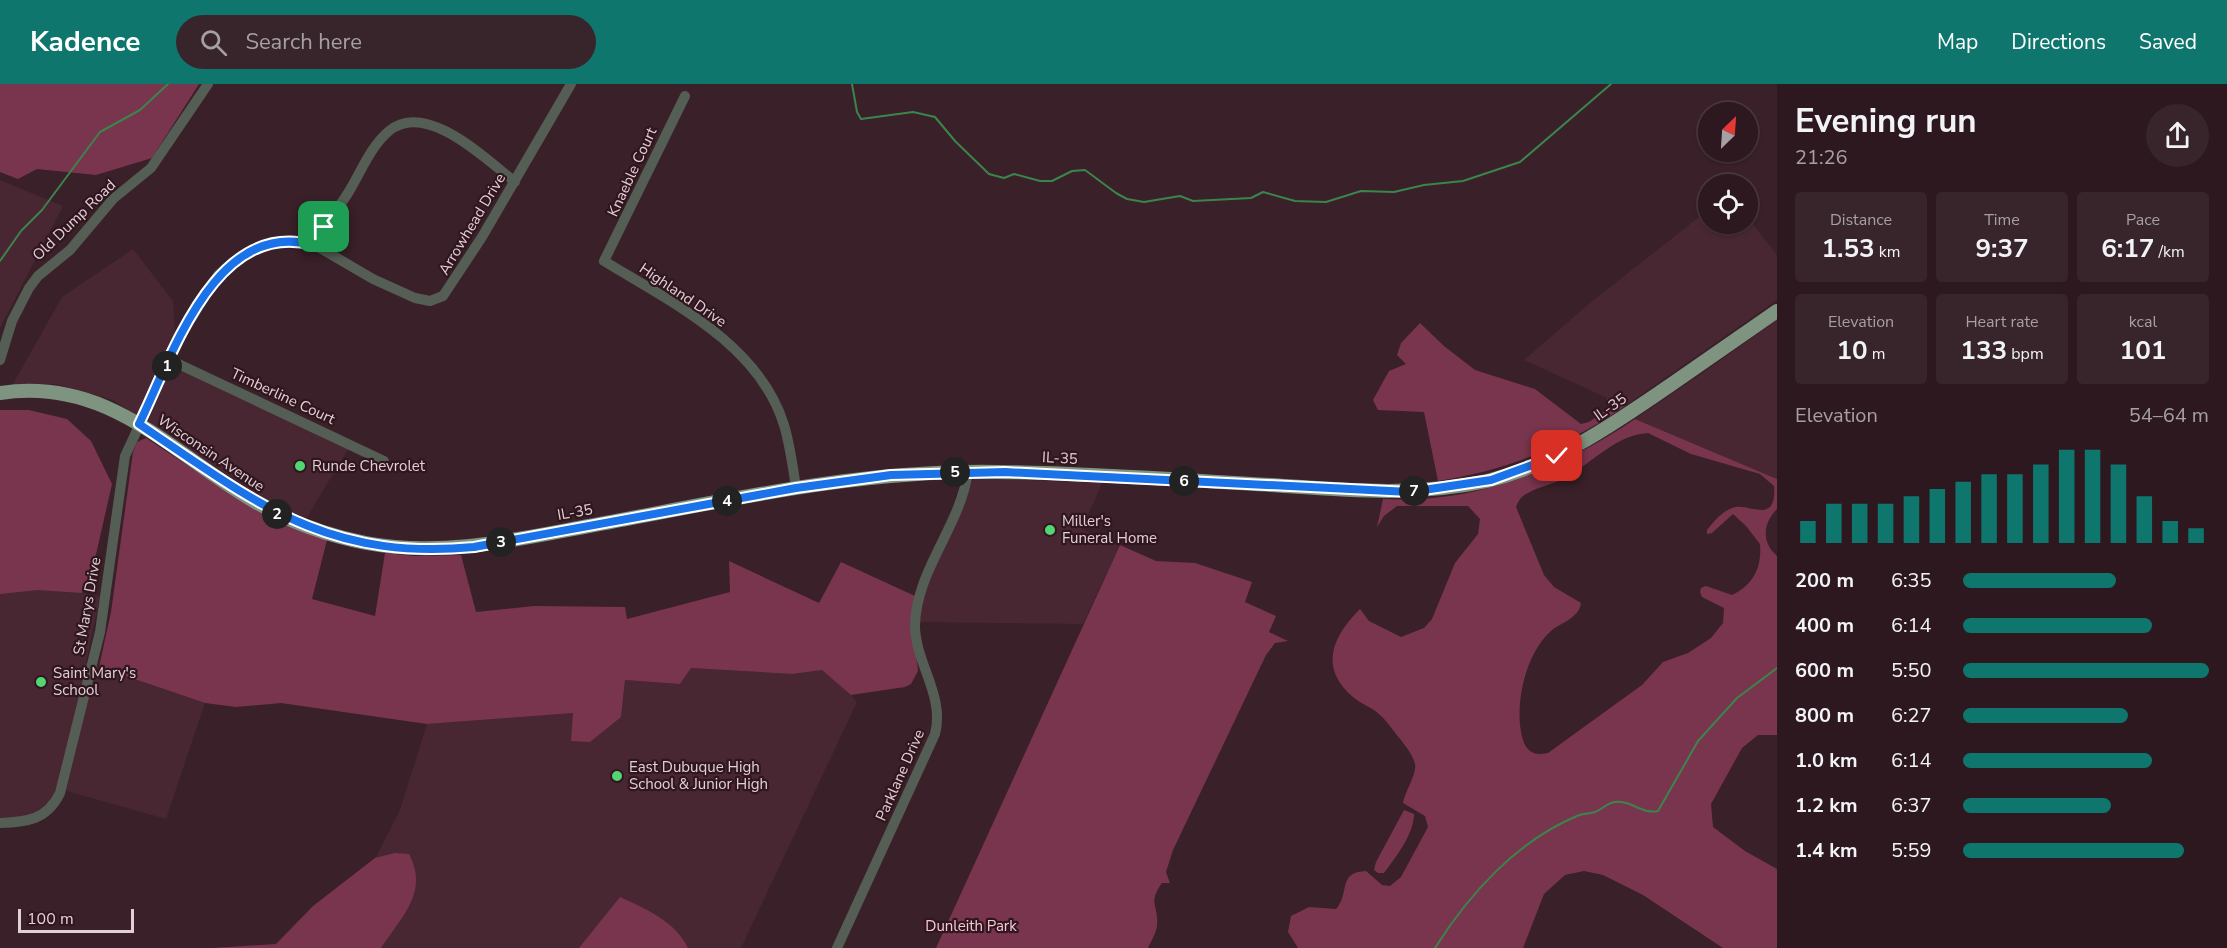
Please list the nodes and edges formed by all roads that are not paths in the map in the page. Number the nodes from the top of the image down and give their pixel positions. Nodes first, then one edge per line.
1 (208, 84) edge
2 (571, 84) edge
3 (684, 96) dead end
4 (514, 182) junction
5 (313, 245) junction
6 (604, 261) joint
7 (1777, 311) edge
8 (0, 360) edge
9 (170, 360) junction
10 (0, 393) edge
11 (139, 424) junction
12 (384, 461) dead end
13 (968, 471) junction
14 (796, 488) junction
15 (300, 524) joint
16 (0, 823) edge
17 (837, 948) edge

1 - 8 street, Old Dump Road
2 - 4 street, Arrowhead Drive
3 - 6 street, Knaeble Court
4 - 5 street, Arrowhead Drive
4 - 5 street
5 - 9 street, Arrowhead Drive
6 - 14 street, Highland Drive
7 - 13 main road, IL-35
9 - 11 street, Arrowhead Drive
9 - 12 street, Timberline Court
10 - 11 main road, Wisconsin Avenue
11 - 15 main road, Wisconsin Avenue
11 - 16 street, St Marys Drive
13 - 14 main road, IL-35
13 - 17 street, Parklane Drive
14 - 15 main road, IL-35

